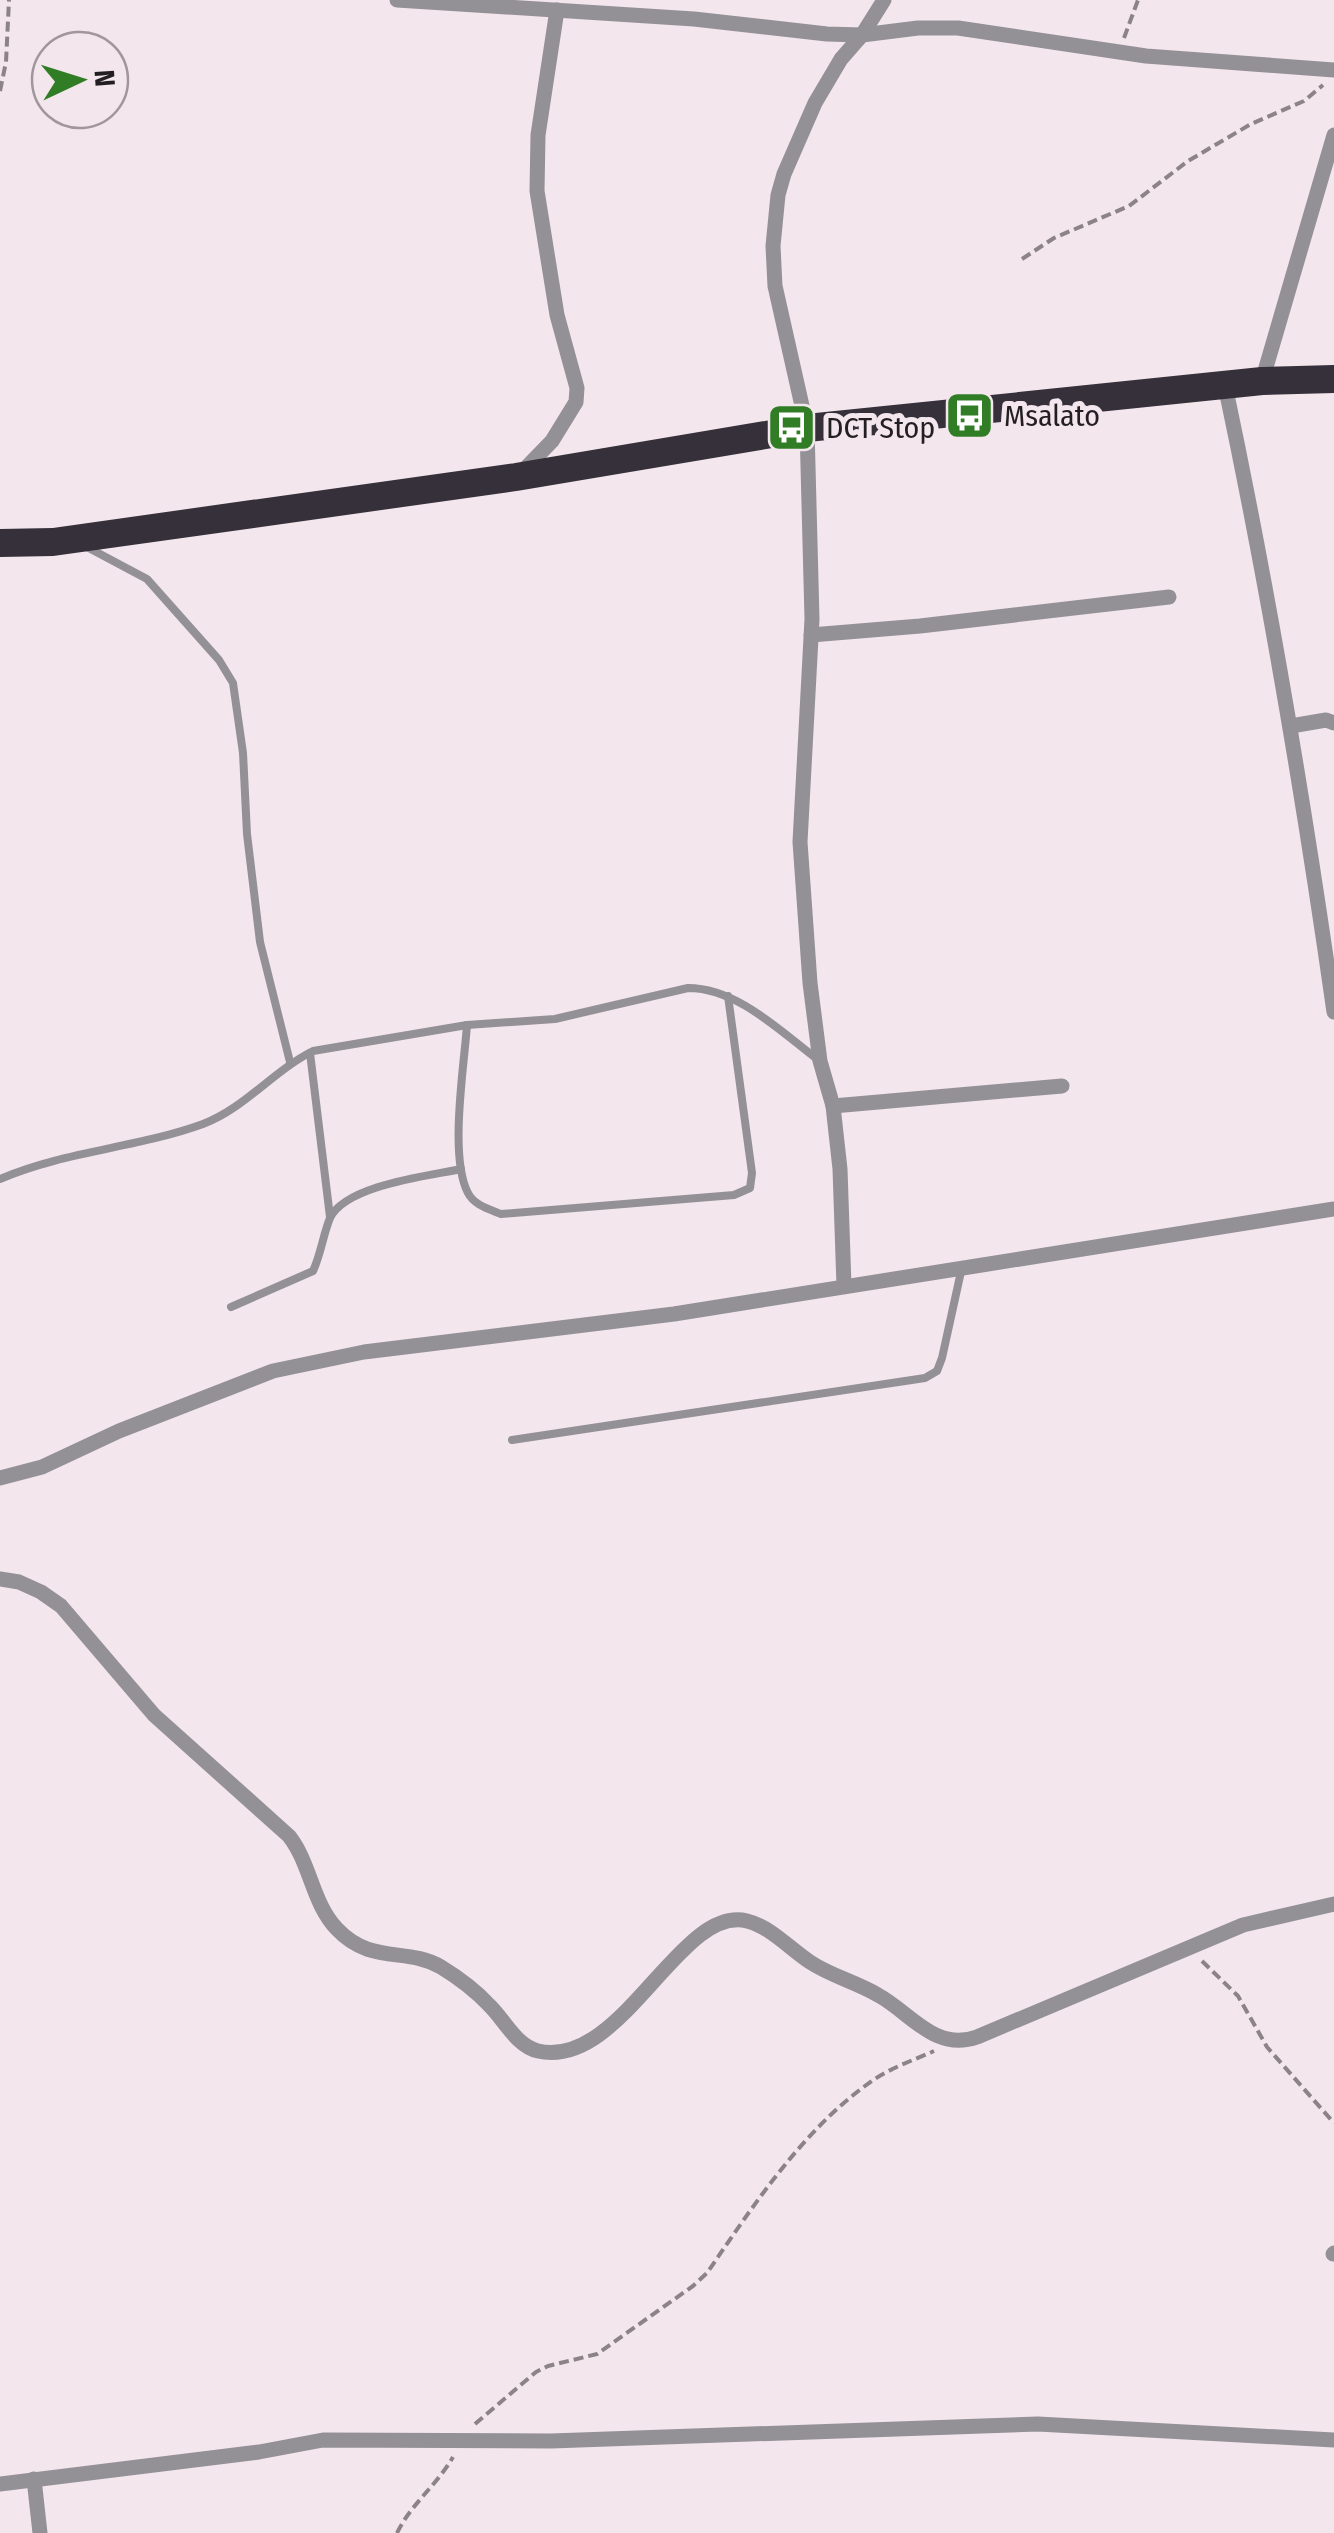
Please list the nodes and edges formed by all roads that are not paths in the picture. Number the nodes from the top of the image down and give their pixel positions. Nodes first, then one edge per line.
1 (397, 0) edge
2 (884, 0) edge
3 (557, 10) junction
4 (862, 35) junction
5 (1334, 73) edge
6 (1334, 135) edge
7 (1334, 379) edge
8 (1262, 380) junction
9 (1225, 385) junction
10 (807, 428) junction
11 (516, 478) junction
12 (72, 540) junction
13 (0, 543) edge
14 (1168, 596) dead end
15 (811, 635) junction
16 (1334, 724) edge
17 (1291, 726) junction
18 (728, 996) junction
19 (1334, 1012) edge
20 (467, 1025) junction
21 (310, 1053) junction
22 (820, 1061) junction
23 (290, 1062) junction
24 (1062, 1086) dead end
25 (833, 1106) junction
26 (461, 1168) junction
27 (0, 1179) edge
28 (1334, 1209) edge
29 (330, 1218) junction
30 (962, 1267) junction
31 (844, 1286) junction
32 (231, 1307) dead end
33 (512, 1440) dead end
34 (0, 1478) edge
35 (0, 1579) edge
36 (1334, 1904) edge
37 (1334, 2440) edge
38 (34, 2480) junction
39 (0, 2484) edge
40 (40, 2533) edge

1 - 3 street
2 - 4 street
3 - 4 street
3 - 11 street
4 - 5 street
4 - 10 street
6 - 8 street
7 - 8 highway
8 - 9 highway
9 - 10 highway
9 - 17 street
10 - 11 highway
10 - 15 street
11 - 12 highway
12 - 13 highway
12 - 23 lane
14 - 15 street
15 - 22 street
16 - 17 street
17 - 19 street
18 - 20 lane
18 - 22 lane
18 - 26 lane
20 - 21 lane
20 - 26 lane
21 - 23 lane
21 - 29 lane
22 - 25 street
23 - 27 lane
24 - 25 street
25 - 31 street
26 - 29 lane
28 - 30 street
29 - 32 lane
30 - 31 street
30 - 33 lane
31 - 34 street
35 - 36 street
37 - 38 street
38 - 39 street
38 - 40 street

